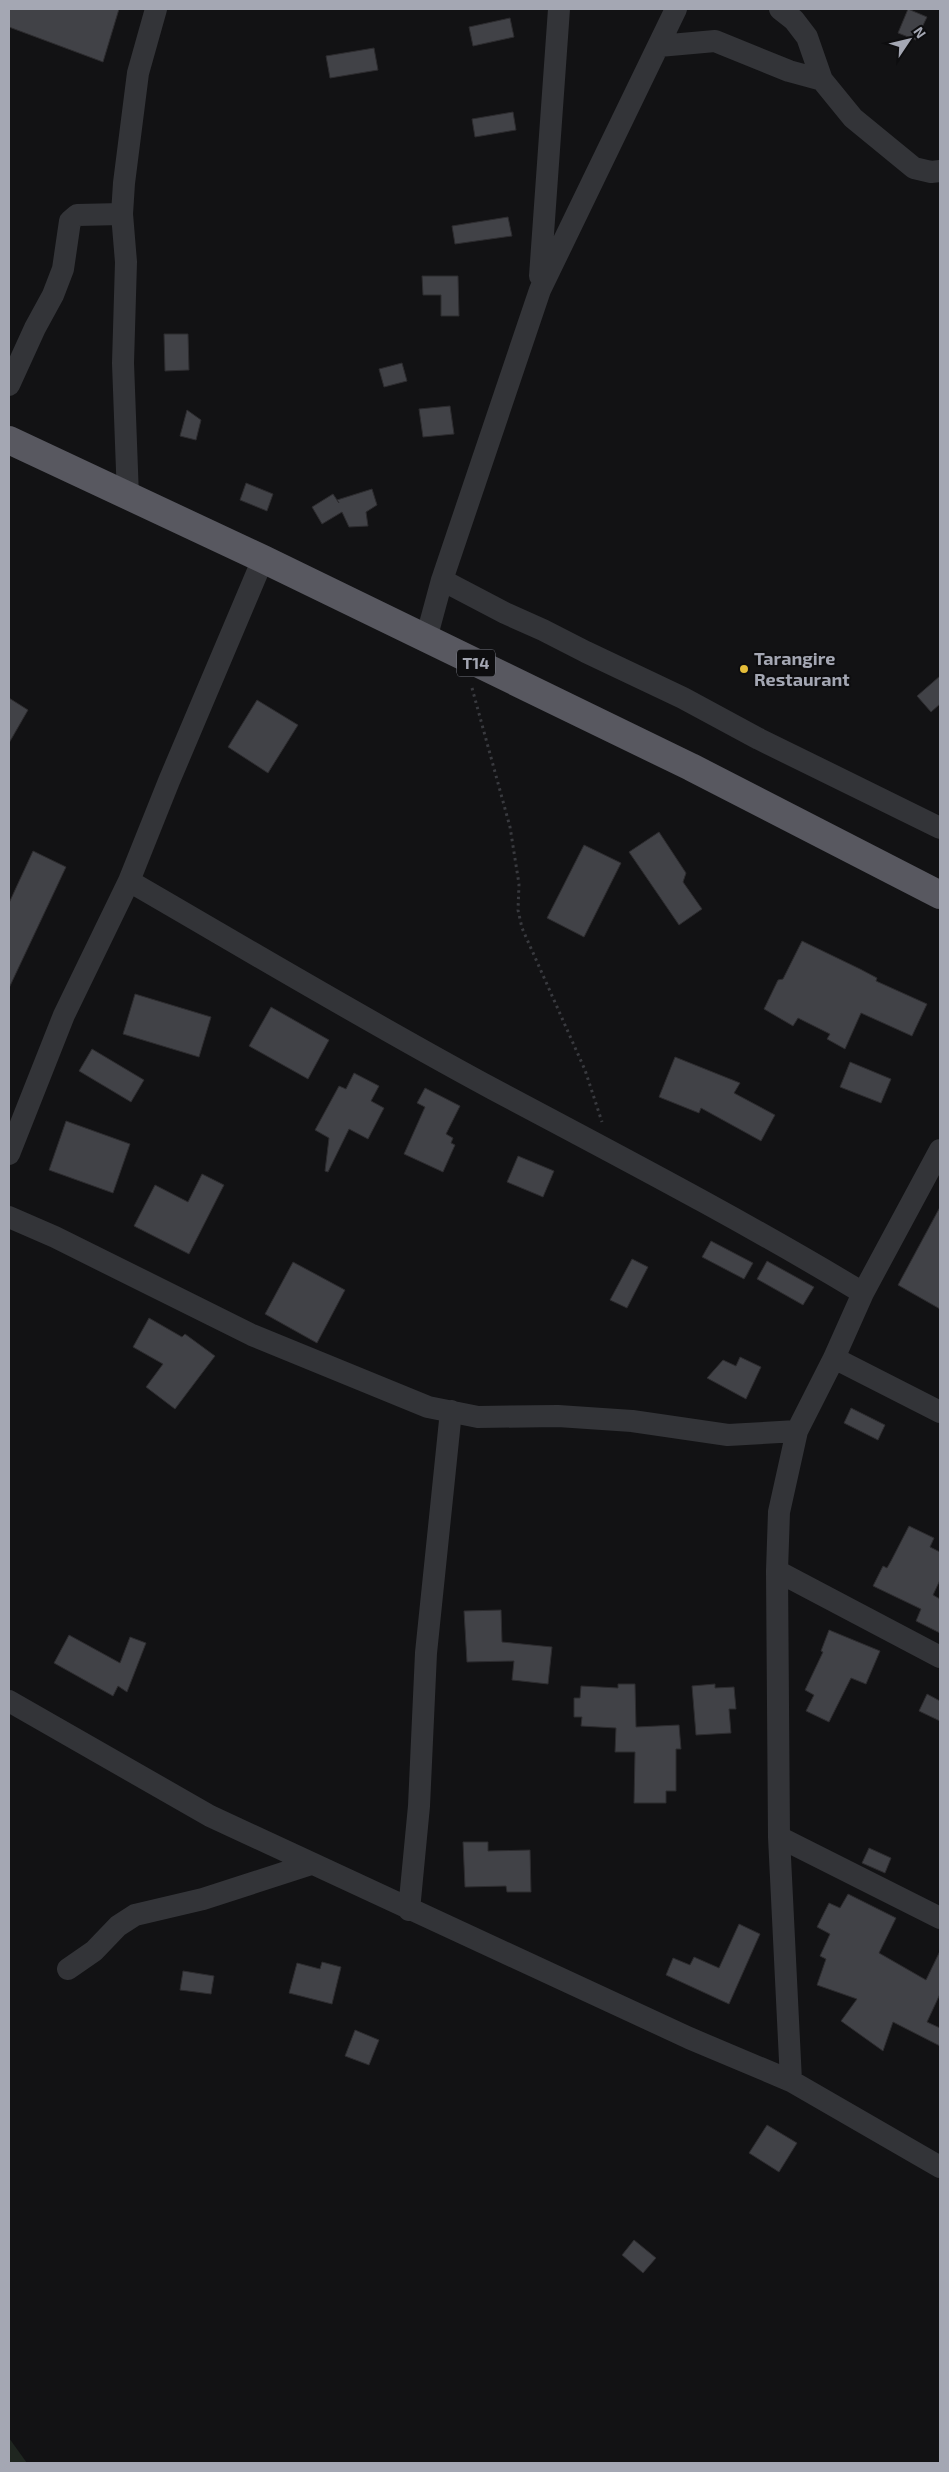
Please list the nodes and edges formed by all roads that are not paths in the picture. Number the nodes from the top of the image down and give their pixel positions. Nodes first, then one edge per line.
1 (156, 9) edge
2 (559, 9) edge
3 (676, 9) edge
4 (780, 9) edge
5 (659, 46) junction
6 (822, 80) junction
7 (940, 171) edge
8 (122, 214) junction
9 (540, 290) junction
10 (9, 385) edge
11 (9, 440) edge
12 (128, 497) junction
13 (263, 559) junction
14 (442, 580) junction
15 (426, 638) junction
16 (940, 828) edge
17 (129, 881) junction
18 (940, 895) edge
19 (940, 1150) edge
20 (9, 1154) edge
21 (933, 1180) edge
22 (9, 1217) edge
23 (863, 1293) junction
24 (834, 1358) junction
25 (451, 1412) junction
26 (940, 1412) edge
27 (797, 1431) junction
28 (777, 1571) junction
29 (940, 1658) edge
30 (9, 1701) edge
31 (779, 1837) junction
32 (311, 1864) junction
33 (409, 1910) junction
34 (940, 1918) edge
35 (68, 1969) dead end
36 (791, 2080) junction
37 (940, 2167) edge

1 - 8 street
2 - 9 street
3 - 5 street
4 - 6 street
5 - 6 street
5 - 9 street
6 - 7 street
8 - 10 street
8 - 12 street
9 - 14 street
11 - 12 highway, T14
12 - 13 highway, T14
13 - 15 highway, T14
13 - 17 street
14 - 15 street
14 - 16 street
15 - 18 highway, T14
17 - 20 street
17 - 23 street
19 - 21 street
21 - 23 street
22 - 25 street
23 - 24 street
24 - 26 street
24 - 27 street
25 - 27 street
25 - 33 street
27 - 28 street
28 - 29 street
28 - 31 street
30 - 32 street
31 - 34 street
31 - 36 street
32 - 33 street
32 - 35 street
33 - 36 street
36 - 37 street

